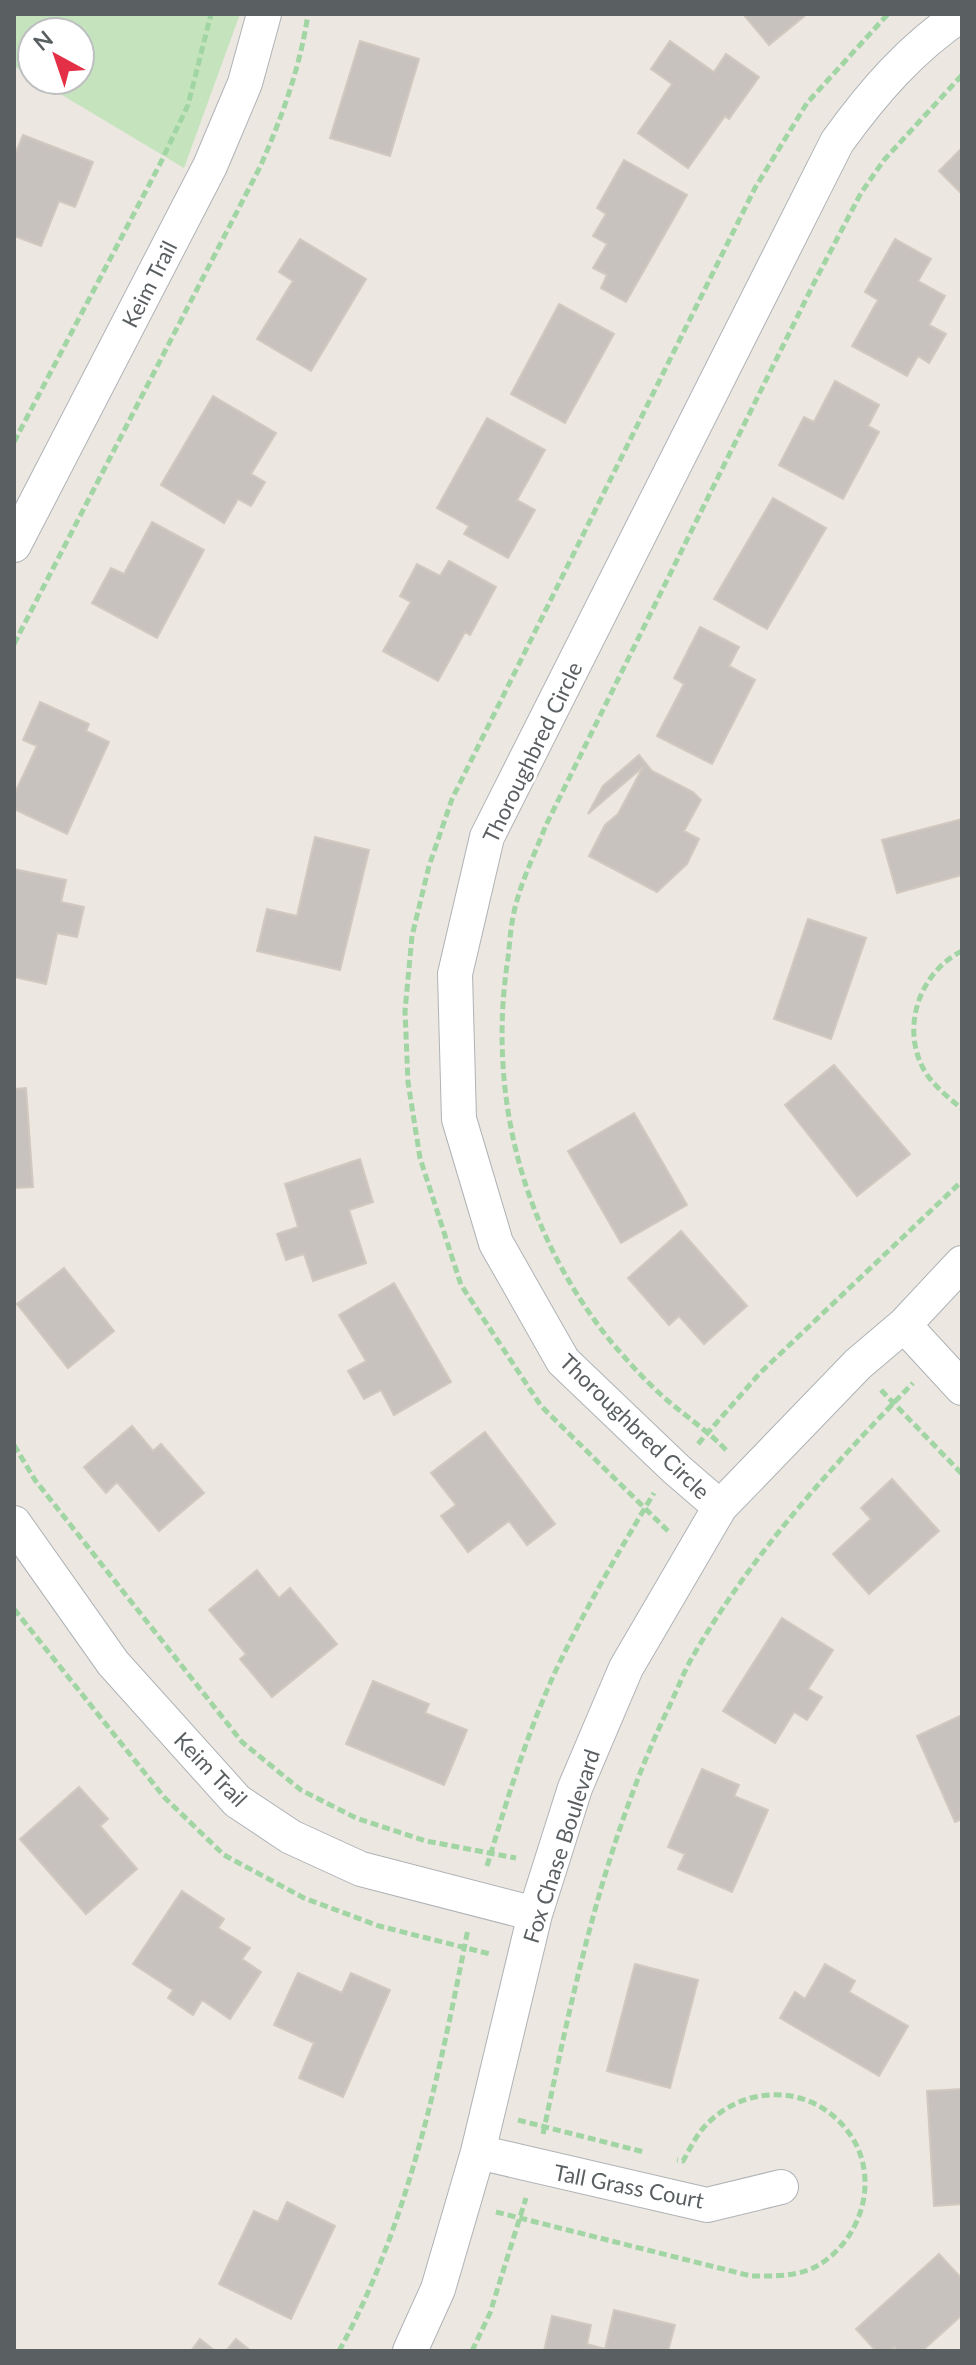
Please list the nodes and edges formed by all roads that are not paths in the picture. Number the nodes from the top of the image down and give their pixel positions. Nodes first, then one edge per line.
1 (264, 14) edge
2 (962, 14) edge
3 (14, 545) edge
4 (962, 1263) edge
5 (904, 1325) junction
6 (962, 1388) edge
7 (720, 1507) junction
8 (14, 1523) edge
9 (535, 1914) junction
10 (478, 2152) junction
11 (781, 2187) dead end
12 (410, 2351) edge

1 - 3 street, Keim Trail
2 - 7 street, Thoroughbred Circle
4 - 5 street, Fox Chase Boulevard
5 - 6 street
5 - 7 street, Fox Chase Boulevard
7 - 9 street, Fox Chase Boulevard
8 - 9 street, Keim Trail
9 - 10 street, Fox Chase Boulevard
10 - 11 street, Tall Grass Court
10 - 12 street, Fox Chase Boulevard

